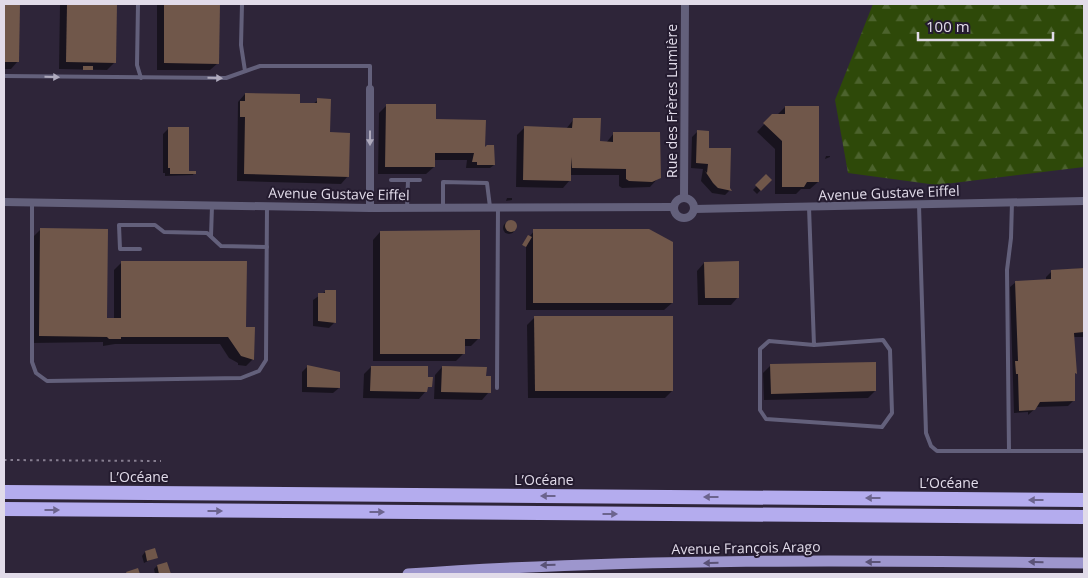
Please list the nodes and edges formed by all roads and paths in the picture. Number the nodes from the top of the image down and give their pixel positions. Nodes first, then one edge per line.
1 (138, 4) edge
2 (242, 4) edge
3 (685, 4) edge
4 (245, 72) junction
5 (4, 76) edge
6 (141, 78) junction
7 (370, 89) joint
8 (391, 180) dead end
9 (408, 180) junction
10 (420, 180) dead end
11 (684, 198) junction
12 (1084, 201) edge
13 (4, 202) edge
14 (1012, 202) junction
15 (32, 203) junction
16 (212, 205) junction
17 (919, 205) junction
18 (267, 206) junction
19 (494, 207) junction
20 (674, 207) junction
21 (809, 207) junction
22 (370, 208) junction
23 (407, 208) junction
24 (443, 208) junction
25 (694, 210) junction
26 (211, 236) junction
27 (267, 247) junction
28 (140, 249) dead end
29 (814, 345) junction
30 (497, 388) dead end
31 (1009, 451) junction
32 (1084, 451) edge
33 (4, 460) edge
34 (160, 461) dead end
35 (4, 492) edge
36 (1084, 500) edge
37 (4, 510) edge
38 (1084, 517) edge
39 (1084, 562) edge
40 (408, 574) edge

1 - 6 lane
2 - 4 lane
3 - 11 street, Rue des Frères Lumière
6 -> 4 lane
4 - 7 lane
5 -> 6 lane
7 -> 22 street
8 - 9 lane
9 - 10 lane
9 - 23 lane
11 - 20 street
11 - 25 street
12 - 14 street, Avenue Gustave Eiffel
13 - 15 street, Avenue Gustave Eiffel
14 - 17 street, Avenue Gustave Eiffel
14 - 31 lane
15 - 16 street, Avenue Gustave Eiffel
15 - 27 lane
16 - 18 street, Avenue Gustave Eiffel
16 - 26 lane
17 - 21 street, Avenue Gustave Eiffel
17 - 31 lane
18 - 22 street, Avenue Gustave Eiffel
18 - 27 lane
19 - 20 street, Avenue Gustave Eiffel
19 - 24 street, Avenue Gustave Eiffel
19 - 24 lane
19 - 30 lane
20 - 25 street
21 - 25 street, Avenue Gustave Eiffel
21 - 29 lane
22 - 23 street, Avenue Gustave Eiffel
23 - 24 street, Avenue Gustave Eiffel
26 - 27 lane
26 - 28 lane
29 - 29 lane
31 - 32 lane
33 - 34 path
36 -> 35 highway, L’Océane
37 -> 38 highway
39 -> 40 main road, Avenue François Arago

